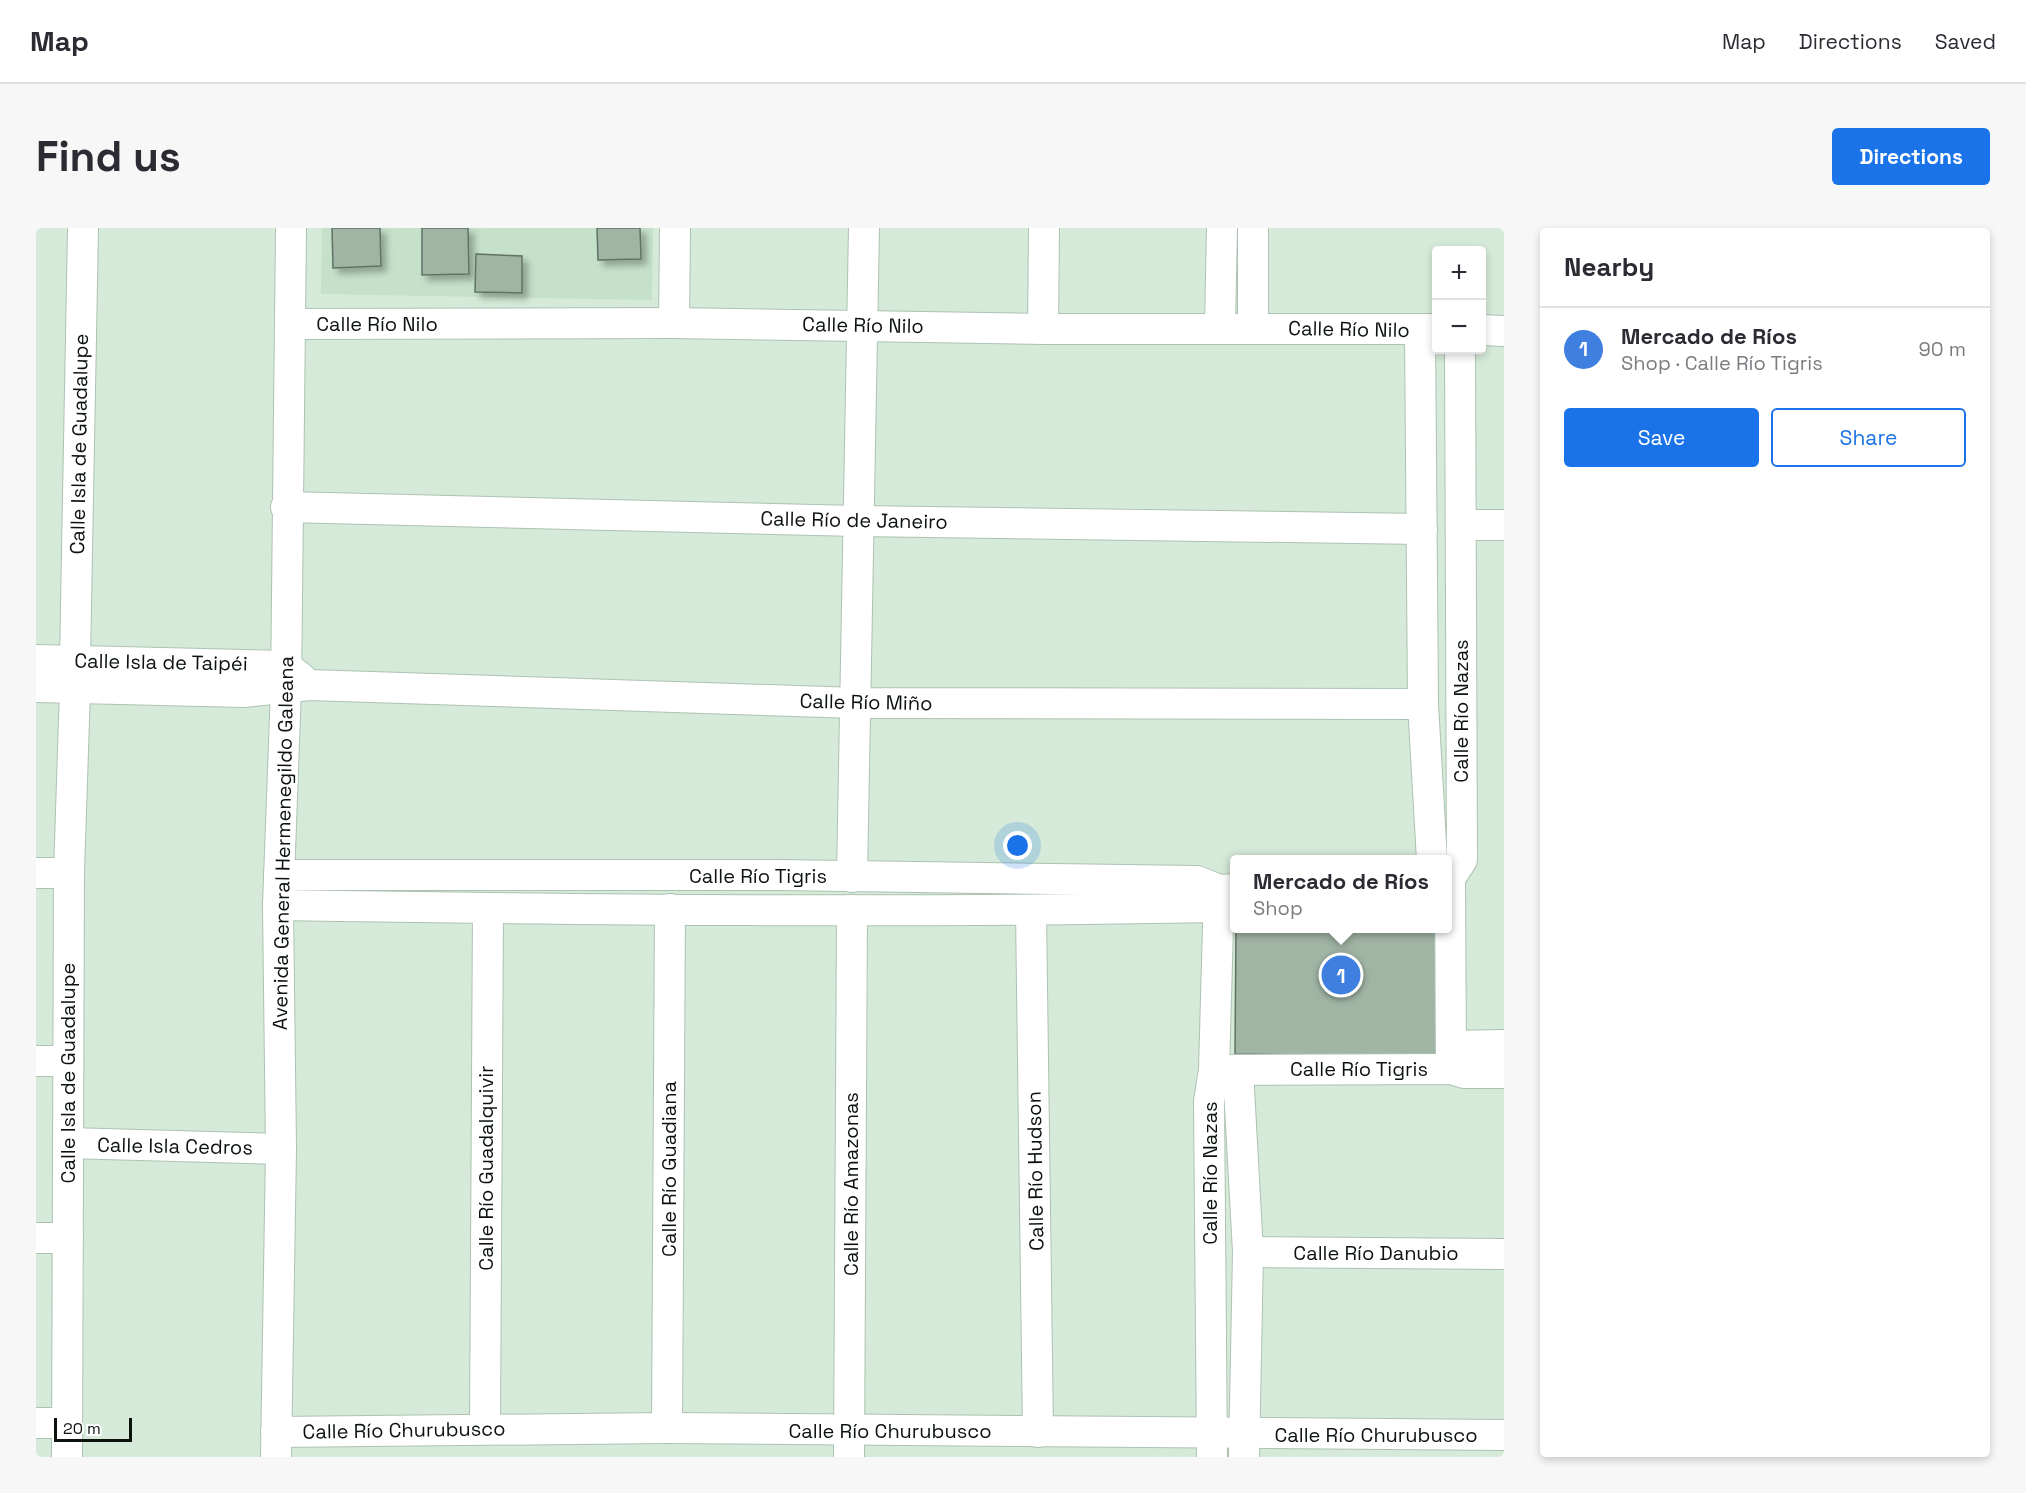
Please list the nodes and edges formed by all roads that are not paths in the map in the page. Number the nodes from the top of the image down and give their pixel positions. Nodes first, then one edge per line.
1 (83, 228) edge
2 (291, 228) edge
3 (675, 228) edge
4 (864, 228) edge
5 (1044, 228) edge
6 (1222, 228) edge
7 (1253, 228) edge
8 (674, 323) junction
9 (290, 324) junction
10 (864, 325) junction
11 (1220, 327) junction
12 (1253, 328) junction
13 (1043, 329) junction
14 (1429, 329) edge
15 (1486, 330) edge
16 (1504, 331) edge
17 (1460, 354) edge
18 (286, 507) junction
19 (857, 520) junction
20 (1461, 525) junction
21 (1504, 525) edge
22 (1422, 529) junction
23 (36, 660) edge
24 (75, 674) junction
25 (293, 680) junction
26 (36, 687) edge
27 (857, 703) junction
28 (1423, 704) junction
29 (1441, 855) edge
30 (1452, 866) edge
31 (36, 873) edge
32 (69, 873) junction
33 (279, 875) junction
34 (779, 875) junction
35 (852, 877) junction
36 (1224, 895) edge
37 (279, 905) junction
38 (488, 909) junction
39 (670, 909) junction
40 (779, 910) junction
41 (852, 910) junction
42 (1031, 911) junction
43 (1446, 933) edge
44 (1504, 1045) edge
45 (1451, 1058) junction
46 (36, 1061) edge
47 (68, 1061) junction
48 (1226, 1070) junction
49 (1504, 1073) edge
50 (68, 1143) junction
51 (281, 1149) junction
52 (36, 1238) edge
53 (68, 1238) junction
54 (1248, 1252) junction
55 (1504, 1254) edge
56 (1211, 1338) junction
57 (1246, 1338) junction
58 (36, 1423) edge
59 (67, 1423) junction
60 (485, 1428) junction
61 (667, 1428) junction
62 (1038, 1432) junction
63 (1504, 1435) edge
64 (276, 1444) edge
65 (849, 1444) edge
66 (1212, 1445) edge
67 (1244, 1446) edge
68 (67, 1457) edge

1 - 24 street, Calle Isla de Guadalupe
2 - 9 street, Avenida General Hermenegildo Galeana
3 - 8 street
4 - 10 street
5 - 13 street
6 - 11 street
7 - 12 street
8 - 9 street, Calle Río Nilo
8 - 10 street, Calle Río Nilo
9 - 18 street, Avenida General Hermenegildo Galeana
10 - 13 street, Calle Río Nilo
10 - 19 street
11 - 12 street, Calle Río Nilo
11 - 13 street, Calle Río Nilo
12 - 14 street, Calle Río Nilo
14 - 22 street, Calle Río Nazas
15 - 16 street
17 - 20 street, Calle Río Nazas
18 - 19 street, Calle Río de Janeiro
18 - 25 street, Avenida General Hermenegildo Galeana
19 - 22 street, Calle Río de Janeiro
19 - 27 street
20 - 21 street
20 - 30 street, Calle Río Nazas
22 - 28 street, Calle Río Nazas
23 - 24 street, Calle Isla de Taipéi
24 - 25 street, Calle Isla de Taipéi
24 - 26 street, Calle Isla de Taipéi
24 - 32 street, Calle Isla de Guadalupe
25 - 27 street, Calle Río Miño
25 - 33 street, Avenida General Hermenegildo Galeana
27 - 28 street, Calle Río Miño
27 - 35 street
28 - 29 street, Calle Río Nazas
31 - 32 street
32 - 47 street, Calle Isla de Guadalupe
33 - 34 street, Calle Río Tigris
33 - 37 street, Avenida General Hermenegildo Galeana
34 - 35 street, Calle Río Tigris
34 - 40 street
35 - 36 street, Calle Río Tigris
36 - 42 street, Calle Río Tigris
36 - 48 street, Calle Río Nazas
37 - 38 street, Calle Río Tigris
37 - 51 street, Avenida General Hermenegildo Galeana
38 - 39 street, Calle Río Tigris
38 - 60 street, Calle Río Guadalquivir
39 - 40 street, Calle Río Tigris
39 - 61 street, Calle Río Guadiana
40 - 41 street, Calle Río Tigris
41 - 42 street, Calle Río Tigris
41 - 65 street, Calle Río Amazonas
42 - 62 street, Calle Río Hudson
43 - 45 street, Calle Río Nazas
44 - 45 street, Calle Río Tigris
45 - 48 street, Calle Río Tigris
45 - 49 street, Calle Río Tigris
46 - 47 street
47 - 50 street, Calle Isla de Guadalupe
48 - 54 street, Calle Río Nazas
48 - 56 street, Calle Río Nazas
50 - 51 street, Calle Isla Cedros
50 - 53 street, Calle Isla de Guadalupe
51 - 64 street, Avenida General Hermenegildo Galeana
52 - 53 street
53 - 59 street, Calle Isla de Guadalupe
54 - 55 street, Calle Río Danubio
54 - 57 street, Calle Río Nazas
56 - 57 street
56 - 66 street, Calle Río Nazas
57 - 67 street, Calle Río Nazas
58 - 59 street
59 - 68 street, Calle Isla de Guadalupe
60 - 61 street, Calle Río Churubusco
60 - 64 street, Calle Río Churubusco
61 - 65 street, Calle Río Churubusco
62 - 65 street, Calle Río Churubusco
62 - 66 street, Calle Río Churubusco
63 - 67 street, Calle Río Churubusco
66 - 67 street, Calle Río Churubusco

